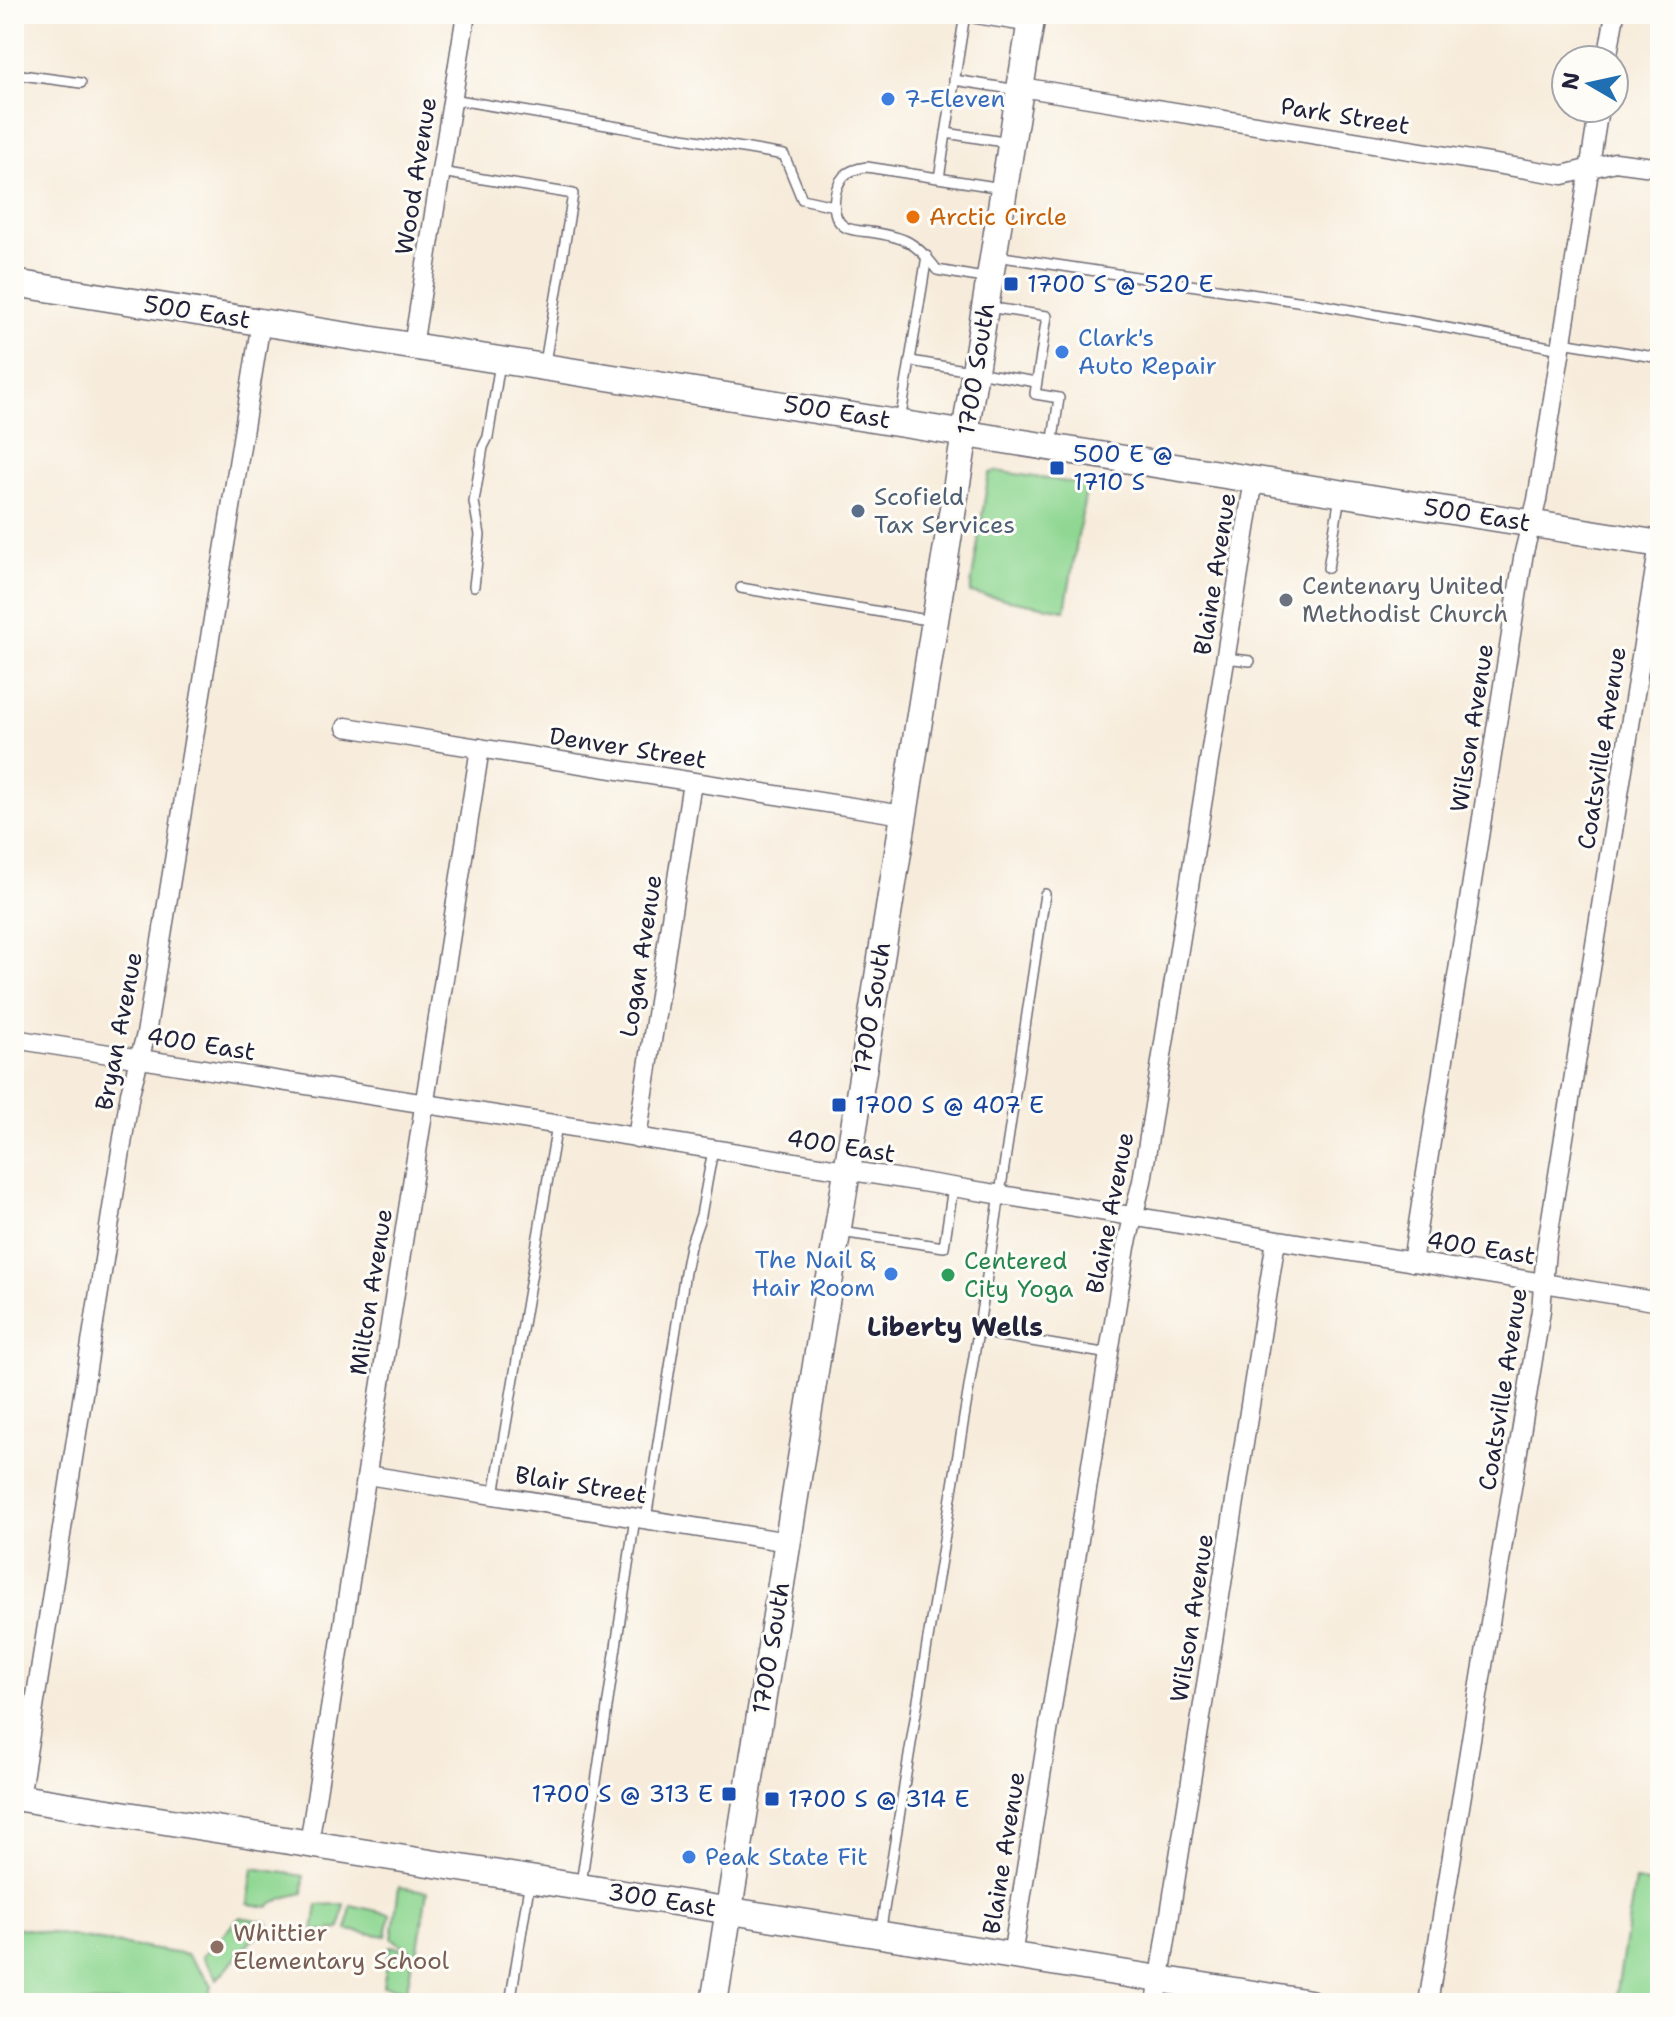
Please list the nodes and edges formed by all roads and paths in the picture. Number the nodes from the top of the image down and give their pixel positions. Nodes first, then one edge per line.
1 (466, 14) edge
2 (965, 14) edge
3 (976, 14) edge
4 (1615, 14) edge
5 (1032, 18) edge
6 (1610, 44) edge
7 (14, 74) edge
8 (954, 80) junction
9 (81, 83) dead end
10 (1020, 89) junction
11 (452, 99) junction
12 (1596, 124) edge
13 (946, 133) junction
14 (1012, 143) junction
15 (1660, 168) edge
16 (1589, 169) junction
17 (441, 172) junction
18 (939, 178) junction
19 (1005, 188) junction
20 (834, 206) junction
21 (927, 256) junction
22 (992, 267) junction
23 (14, 283) edge
24 (986, 307) junction
25 (261, 322) junction
26 (413, 346) junction
27 (1562, 346) junction
28 (1660, 358) edge
29 (501, 360) junction
30 (911, 361) junction
31 (544, 366) junction
32 (976, 372) junction
33 (1036, 382) junction
34 (900, 422) junction
35 (966, 433) junction
36 (1052, 446) junction
37 (1254, 479) junction
38 (1341, 493) junction
39 (1531, 523) junction
40 (1660, 544) edge
41 (1328, 568) dead end
42 (474, 586) dead end
43 (741, 588) dead end
44 (933, 621) junction
45 (1226, 658) junction
46 (1250, 661) dead end
47 (346, 727) dead end
48 (480, 748) junction
49 (692, 782) junction
50 (903, 815) junction
51 (1045, 894) dead end
52 (14, 1039) edge
53 (140, 1058) junction
54 (425, 1103) junction
55 (557, 1125) junction
56 (637, 1138) junction
57 (713, 1150) junction
58 (846, 1171) junction
59 (953, 1187) junction
60 (1000, 1196) junction
61 (1134, 1217) junction
62 (837, 1232) junction
63 (1276, 1240) junction
64 (1412, 1262) junction
65 (1544, 1283) junction
66 (1660, 1302) edge
67 (978, 1332) junction
68 (1109, 1354) junction
69 (367, 1475) junction
70 (494, 1495) junction
71 (640, 1518) junction
72 (788, 1542) junction
73 (17, 1797) edge
74 (309, 1844) junction
75 (531, 1879) junction
76 (581, 1887) junction
77 (729, 1911) junction
78 (879, 1934) junction
79 (1012, 1956) junction
80 (1158, 1991) edge
81 (510, 2003) edge
82 (714, 2003) edge
83 (1310, 2003) edge
84 (1428, 2003) edge

1 - 11 street, Wood Avenue
2 - 8 lane
3 - 5 street
4 - 6 street
5 - 10 street, 1700 South
7 - 9 lane
8 - 10 lane
8 - 13 lane
10 - 14 street, 1700 South
10 - 16 street, Park Street
11 - 17 street, Wood Avenue
11 - 20 lane
12 - 16 street, Wilson Avenue
13 - 14 lane
13 - 18 lane
14 - 19 street, 1700 South
15 - 16 street, Park Street
16 - 27 street, Wilson Avenue
17 - 26 street, Wood Avenue
17 - 31 lane
18 - 19 lane
18 - 20 lane
19 - 22 street, 1700 South
20 - 21 lane
21 - 22 lane
21 - 30 lane
22 - 24 street, 1700 South
22 - 27 lane
23 - 25 street, 500 East
24 - 32 street, 1700 South
24 - 33 lane
25 - 26 street, 500 East
25 - 53 street, Bryan Avenue
26 - 29 street, 500 East
27 - 28 lane
27 - 39 street, Wilson Avenue
29 - 31 street, 500 East
29 - 42 lane
30 - 32 lane
30 - 34 lane
31 - 34 street, 500 East
32 - 33 lane
32 - 35 street, 1700 South
33 - 36 lane
34 - 35 street, 500 East
35 - 36 street, 500 East
35 - 44 street, 1700 South
36 - 37 street, 500 East
37 - 38 street, 500 East
37 - 45 street, Blaine Avenue
38 - 39 street, 500 East
38 - 41 lane
39 - 40 street, 500 East
39 - 64 street, Wilson Avenue
40 - 65 street, Coatsville Avenue
43 - 44 lane
44 - 50 street, 1700 South
45 - 46 lane
45 - 61 street, Blaine Avenue
47 - 48 street, Denver Street
48 - 49 street, Denver Street
48 - 54 street, Milton Avenue
49 - 50 street, Denver Street
49 - 56 street, Logan Avenue
50 - 58 street, 1700 South
51 - 60 lane
52 - 53 street, 400 East
53 - 54 street, 400 East
53 - 73 street, Bryan Avenue
54 - 55 street, 400 East
54 - 69 street, Milton Avenue
55 - 56 street, 400 East
55 - 70 lane
56 - 57 street, 400 East
57 - 58 street, 400 East
57 - 71 lane
58 - 59 street, 400 East
58 - 62 street, 1700 South
59 - 60 street, 400 East
59 - 62 lane
60 - 61 street, 400 East
60 - 67 lane
61 - 63 street, 400 East
61 - 68 street, Blaine Avenue
62 - 72 street, 1700 South
63 - 64 street, 400 East
63 - 80 street, Wilson Avenue
64 - 65 street, 400 East
65 - 66 street, 400 East
65 - 84 street, Coatsville Avenue
67 - 68 lane
67 - 78 lane
68 - 79 street, Blaine Avenue
69 - 70 street, Blair Street
69 - 74 street, Milton Avenue
70 - 71 street, Blair Street
71 - 72 street, Blair Street
71 - 76 lane
72 - 77 street, 1700 South
73 - 74 street, 300 East
74 - 75 street, 300 East
75 - 76 street, 300 East
75 - 81 lane
76 - 77 street, 300 East
77 - 78 street, 300 East
77 - 82 street, 1700 South
78 - 79 street, 300 East
79 - 80 street, 300 East
80 - 83 street, 300 East

